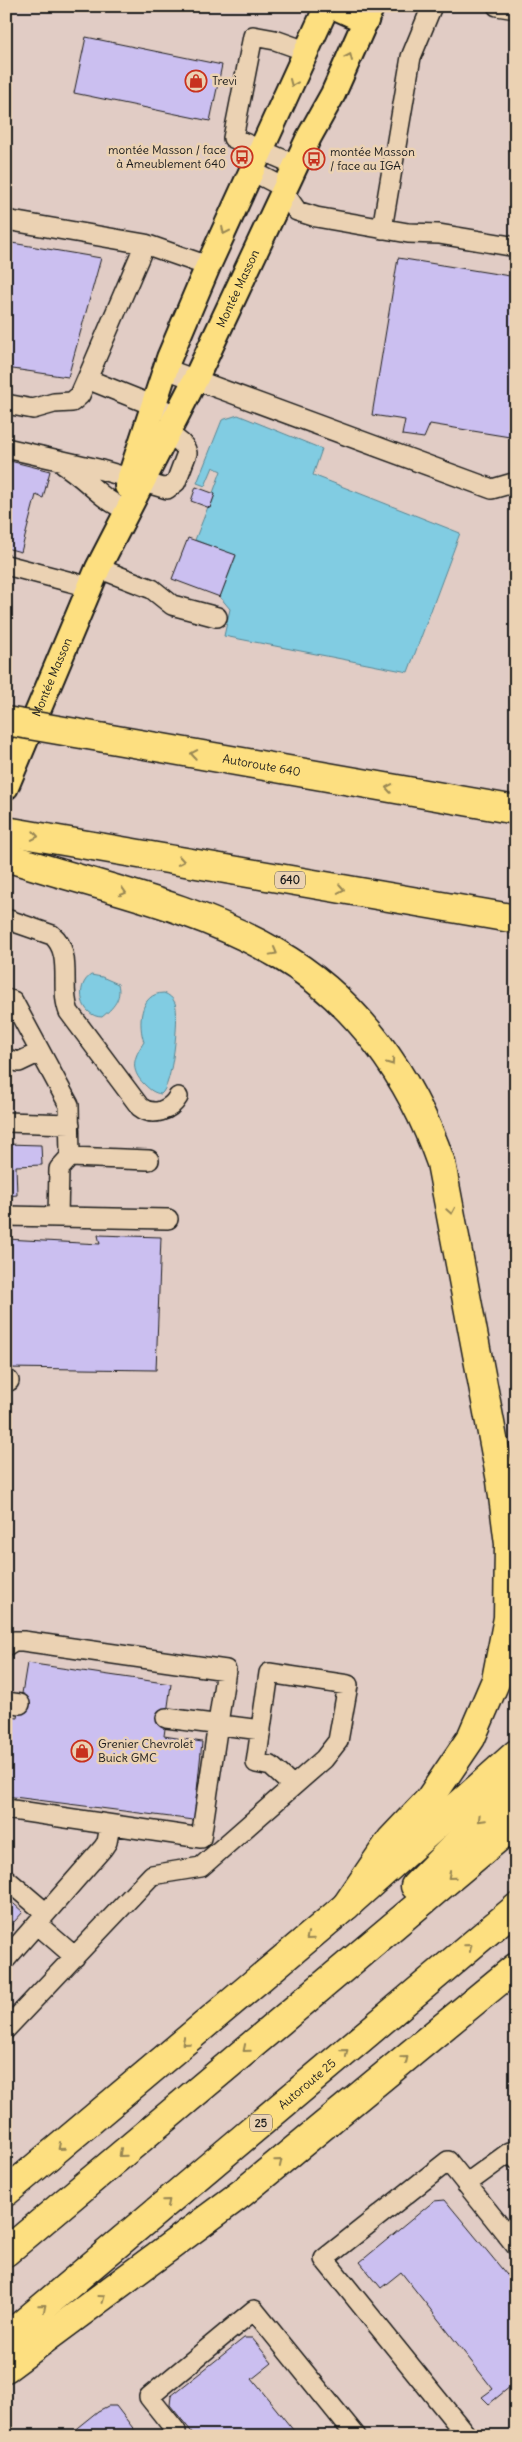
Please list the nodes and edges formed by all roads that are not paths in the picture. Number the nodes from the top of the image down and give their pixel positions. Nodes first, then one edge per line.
1 (327, 6) edge
2 (334, 6) edge
3 (432, 6) edge
4 (497, 6) edge
5 (516, 9) edge
6 (369, 14) edge
7 (306, 51) junction
8 (257, 161) junction
9 (296, 164) junction
10 (284, 190) junction
11 (6, 220) edge
12 (382, 229) junction
13 (145, 244) junction
14 (516, 247) edge
15 (208, 266) junction
16 (166, 369) junction
17 (196, 378) junction
18 (87, 379) junction
19 (6, 404) edge
20 (154, 405) junction
21 (163, 426) junction
22 (6, 448) edge
23 (52, 459) junction
24 (136, 480) junction
25 (516, 482) edge
26 (123, 509) junction
27 (6, 565) edge
28 (94, 578) junction
29 (217, 617) dead end
30 (6, 721) edge
31 (6, 787) edge
32 (437, 796) junction
33 (516, 796) edge
34 (516, 810) edge
35 (6, 831) edge
36 (6, 857) edge
37 (6, 919) edge
38 (516, 919) edge
39 (6, 999) edge
40 (40, 1052) junction
41 (6, 1059) edge
42 (178, 1097) dead end
43 (6, 1122) edge
44 (70, 1124) junction
45 (70, 1157) junction
46 (149, 1160) dead end
47 (6, 1216) edge
48 (58, 1217) junction
49 (168, 1219) dead end
50 (6, 1646) edge
51 (166, 1718) dead end
52 (218, 1724) junction
53 (261, 1730) junction
54 (516, 1754) edge
55 (516, 1784) edge
56 (293, 1786) junction
57 (6, 1810) edge
58 (516, 1822) edge
59 (110, 1826) junction
60 (6, 1879) edge
61 (346, 1906) junction
62 (516, 1908) edge
63 (42, 1918) junction
64 (75, 1957) junction
65 (6, 1959) edge
66 (516, 1967) edge
67 (284, 2018) junction
68 (6, 2029) edge
69 (516, 2160) edge
70 (466, 2184) junction
71 (7, 2191) edge
72 (516, 2246) edge
73 (6, 2252) edge
74 (6, 2338) edge
75 (6, 2368) edge
76 (176, 2436) edge
77 (356, 2436) edge
78 (467, 2436) edge

1 - 7 main road, Montée Masson
2 - 6 main road
3 - 12 lane
4 - 5 lane
9 -> 6 main road, Montée Masson
7 -> 8 main road, Montée Masson
7 - 8 lane
8 - 9 lane
8 - 10 lane
8 -> 15 main road, Montée Masson
9 - 10 main road, Montée Masson
10 - 12 lane
10 - 17 main road, Montée Masson
11 - 13 lane
12 - 14 lane
13 - 15 lane
13 - 18 lane
15 - 16 main road, Montée Masson
16 - 17 lane
16 - 20 main road, Montée Masson
17 - 21 main road, Montée Masson
17 - 25 lane
18 - 19 lane
18 - 20 lane
20 - 21 main road, Montée Masson
21 - 24 main road, Montée Masson
22 - 23 lane
23 - 24 lane
23 - 26 lane
24 - 26 main road, Montée Masson
26 - 28 main road, Montée Masson
27 - 28 lane
28 - 29 lane
28 - 31 main road, Montée Masson
32 -> 30 highway, Autoroute 640, bridge
32 - 33 highway
32 - 34 highway, Autoroute 640
35 -> 38 highway, 640
36 -> 61 highway
37 - 42 lane
39 - 40 lane
40 - 41 lane
40 - 44 lane
43 - 44 lane
44 - 45 lane
45 - 46 lane
45 - 48 lane
47 - 48 lane
48 - 49 lane
50 - 52 lane
51 - 52 lane
52 - 53 lane
52 - 59 lane
53 - 56 lane
53 - 56 lane
54 - 61 highway
55 -> 67 highway
56 - 64 lane
57 - 59 lane
58 -> 67 highway
59 - 63 lane
60 - 63 lane
61 -> 71 highway
74 -> 62 highway, Autoroute 25 / 25
63 - 64 lane
63 - 65 lane
64 - 68 lane
75 -> 66 highway
67 -> 73 highway
69 - 70 lane
70 - 72 lane
70 - 78 lane
76 - 77 lane

